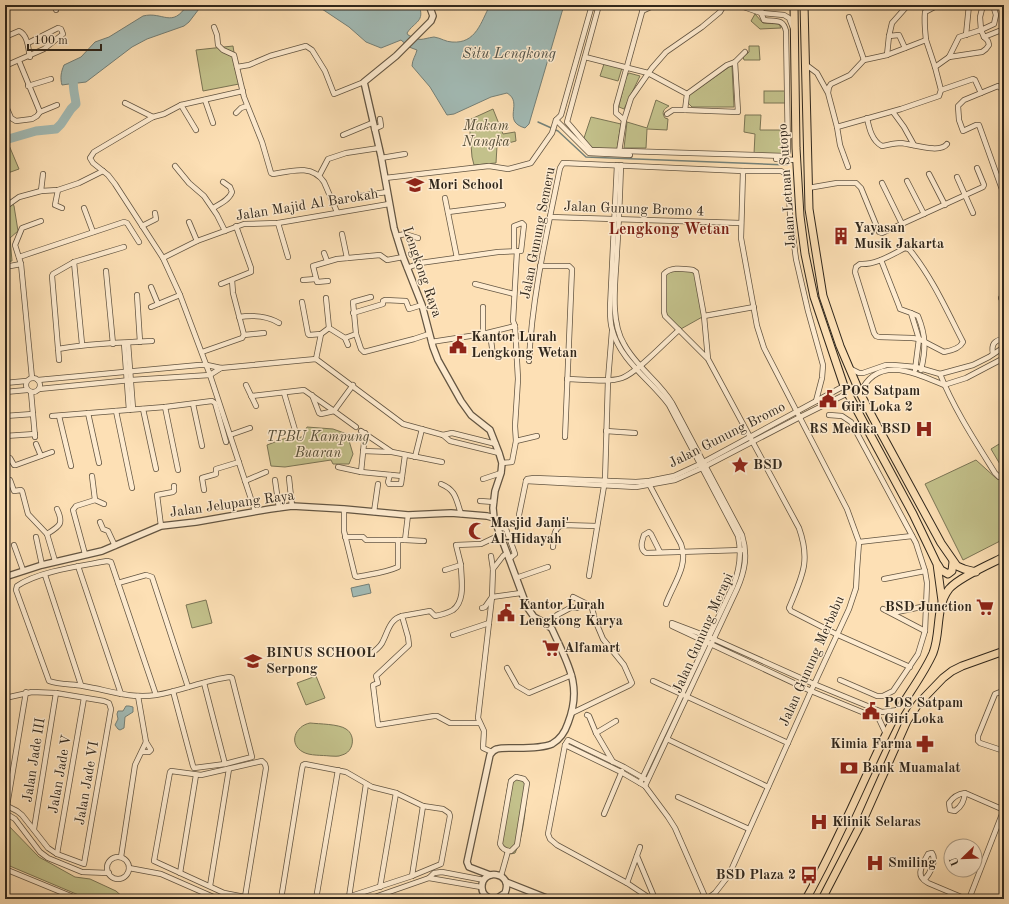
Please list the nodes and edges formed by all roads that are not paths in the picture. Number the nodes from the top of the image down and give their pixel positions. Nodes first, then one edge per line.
1 (12, 5) edge
2 (429, 5) edge
3 (592, 5) edge
4 (599, 5) edge
5 (644, 5) edge
6 (655, 5) edge
7 (724, 5) edge
8 (738, 5) edge
9 (786, 5) edge
10 (794, 5) edge
11 (804, 5) edge
12 (908, 5) edge
13 (938, 5) edge
14 (969, 5) edge
15 (983, 5) edge
16 (994, 5) edge
17 (761, 6) edge
18 (5, 8) edge
19 (642, 11) junction
20 (761, 13) junction
21 (849, 17) dead end
22 (214, 27) dead end
23 (1004, 29) edge
24 (981, 30) junction
25 (794, 31) junction
26 (966, 35) junction
27 (889, 36) junction
28 (5, 37) edge
29 (984, 37) junction
30 (926, 40) junction
31 (28, 43) junction
32 (905, 48) junction
33 (745, 52) dead end
34 (887, 55) junction
35 (30, 57) junction
36 (585, 57) junction
37 (949, 57) junction
38 (864, 60) junction
39 (19, 61) junction
40 (736, 62) junction
41 (5, 66) edge
42 (237, 67) junction
43 (935, 67) junction
44 (626, 68) junction
45 (808, 68) junction
46 (648, 73) junction
47 (51, 79) dead end
48 (364, 82) junction
49 (28, 86) junction
50 (941, 90) junction
51 (243, 92) junction
52 (1004, 92) edge
53 (828, 93) junction
54 (981, 93) junction
55 (687, 94) junction
56 (205, 100) junction
57 (125, 103) dead end
58 (5, 104) edge
59 (57, 105) dead end
60 (181, 105) junction
61 (247, 106) junction
62 (685, 110) junction
63 (40, 112) junction
64 (893, 112) junction
65 (236, 113) dead end
66 (667, 114) dead end
67 (153, 117) junction
68 (867, 118) junction
69 (380, 119) dead end
70 (556, 120) junction
71 (624, 120) junction
72 (213, 123) dead end
73 (373, 126) junction
74 (837, 127) junction
75 (196, 130) dead end
76 (343, 135) dead end
77 (947, 144) dead end
78 (914, 145) junction
79 (379, 148) junction
80 (619, 152) junction
81 (405, 154) dead end
82 (381, 158) junction
83 (797, 160) junction
84 (619, 165) junction
85 (175, 166) dead end
86 (848, 167) dead end
87 (977, 168) dead end
88 (103, 171) junction
89 (743, 171) junction
90 (43, 174) dead end
91 (929, 174) dead end
92 (319, 176) junction
93 (957, 177) dead end
94 (385, 178) junction
95 (907, 181) dead end
96 (223, 182) dead end
97 (882, 184) dead end
98 (808, 188) junction
99 (58, 190) junction
100 (40, 191) junction
101 (387, 192) junction
102 (1004, 195) edge
103 (359, 196) dead end
104 (965, 196) junction
105 (445, 198) dead end
106 (389, 204) junction
107 (502, 205) dead end
108 (945, 205) junction
109 (5, 207) edge
110 (62, 208) dead end
111 (84, 208) dead end
112 (213, 208) junction
113 (337, 212) junction
114 (448, 212) junction
115 (155, 213) dead end
116 (973, 213) dead end
117 (924, 214) junction
118 (550, 217) junction
119 (616, 220) junction
120 (41, 221) dead end
121 (189, 222) dead end
122 (278, 223) junction
123 (741, 223) junction
124 (902, 224) junction
125 (142, 226) junction
126 (236, 226) junction
127 (225, 230) junction
128 (93, 232) junction
129 (342, 234) dead end
130 (396, 236) junction
131 (418, 238) dead end
132 (197, 241) junction
133 (139, 242) dead end
134 (124, 247) dead end
135 (515, 251) junction
136 (324, 253) dead end
137 (19, 257) junction
138 (288, 257) dead end
139 (403, 257) junction
140 (163, 258) junction
141 (347, 258) junction
142 (457, 258) junction
143 (881, 260) junction
144 (327, 261) junction
145 (74, 262) junction
146 (21, 264) junction
147 (540, 266) junction
148 (5, 267) edge
149 (407, 268) junction
150 (106, 271) dead end
151 (316, 279) junction
152 (232, 280) junction
153 (303, 280) dead end
154 (328, 281) dead end
155 (222, 284) dead end
156 (475, 284) dead end
157 (151, 288) dead end
158 (514, 294) junction
159 (136, 295) dead end
160 (180, 295) junction
161 (371, 296) dead end
162 (326, 298) dead end
163 (302, 302) dead end
164 (158, 304) junction
165 (422, 305) junction
166 (151, 307) dead end
167 (482, 307) dead end
168 (754, 307) junction
169 (353, 313) junction
170 (911, 313) junction
171 (704, 316) junction
172 (239, 317) junction
173 (616, 320) junction
174 (279, 323) dead end
175 (515, 326) junction
176 (330, 328) junction
177 (612, 329) junction
178 (679, 330) junction
179 (264, 332) dead end
180 (490, 333) junction
181 (321, 334) junction
182 (356, 334) junction
183 (429, 334) junction
184 (483, 334) junction
185 (244, 335) junction
186 (345, 338) junction
187 (1004, 338) edge
188 (919, 339) junction
189 (152, 341) dead end
190 (140, 342) junction
191 (431, 342) junction
192 (926, 342) junction
193 (126, 343) junction
194 (82, 344) junction
195 (113, 344) junction
196 (348, 345) dead end
197 (1004, 347) edge
198 (58, 348) junction
199 (202, 352) junction
200 (993, 354) junction
201 (493, 355) dead end
202 (1004, 358) edge
203 (316, 359) junction
204 (708, 359) junction
205 (59, 360) dead end
206 (529, 361) dead end
207 (207, 365) junction
208 (199, 366) junction
209 (638, 367) junction
210 (916, 367) junction
211 (221, 368) junction
212 (849, 368) junction
213 (921, 369) junction
214 (128, 372) junction
215 (917, 374) junction
216 (940, 374) junction
217 (200, 375) junction
218 (210, 375) junction
219 (32, 378) junction
220 (567, 379) junction
221 (38, 380) junction
222 (129, 380) junction
223 (608, 380) junction
224 (26, 381) junction
225 (5, 383) edge
226 (246, 385) dead end
227 (352, 385) junction
228 (944, 385) junction
229 (844, 386) junction
230 (39, 389) junction
231 (29, 391) junction
232 (5, 392) edge
233 (860, 392) junction
234 (284, 393) junction
235 (848, 393) junction
236 (312, 395) junction
237 (251, 396) junction
238 (816, 401) junction
239 (193, 404) junction
240 (256, 406) dead end
241 (165, 407) junction
242 (143, 408) junction
243 (131, 410) junction
244 (116, 411) junction
245 (333, 411) junction
246 (88, 413) junction
247 (33, 414) junction
248 (799, 414) junction
249 (830, 415) dead end
250 (5, 416) edge
251 (52, 416) dead end
252 (59, 416) junction
253 (356, 427) dead end
254 (250, 428) dead end
255 (422, 429) junction
256 (295, 430) dead end
257 (606, 432) junction
258 (635, 433) dead end
259 (230, 435) junction
260 (443, 435) junction
261 (5, 436) edge
262 (463, 436) junction
263 (537, 436) dead end
264 (565, 437) dead end
265 (751, 439) junction
266 (516, 441) junction
267 (226, 442) dead end
268 (36, 444) dead end
269 (461, 444) junction
270 (496, 444) junction
271 (202, 446) dead end
272 (52, 452) dead end
273 (363, 452) junction
274 (392, 452) junction
275 (500, 453) junction
276 (405, 455) junction
277 (41, 456) junction
278 (415, 457) junction
279 (5, 458) edge
280 (239, 462) junction
281 (442, 462) dead end
282 (99, 463) dead end
283 (502, 464) junction
284 (703, 465) junction
285 (71, 466) dead end
286 (338, 468) dead end
287 (156, 469) dead end
288 (178, 470) dead end
289 (266, 472) dead end
290 (361, 472) junction
291 (501, 473) junction
292 (390, 475) junction
293 (92, 476) dead end
294 (402, 476) junction
295 (1004, 477) edge
296 (289, 478) dead end
297 (483, 479) dead end
298 (10, 480) dead end
299 (275, 480) dead end
300 (245, 481) junction
301 (604, 483) junction
302 (378, 484) dead end
303 (441, 484) dead end
304 (649, 484) junction
305 (174, 486) dead end
306 (132, 488) dead end
307 (204, 490) dead end
308 (95, 500) junction
309 (480, 502) dead end
310 (494, 502) junction
311 (104, 504) dead end
312 (292, 506) junction
313 (279, 508) junction
314 (57, 509) dead end
315 (344, 509) junction
316 (255, 511) junction
317 (374, 512) junction
318 (461, 514) junction
319 (408, 515) junction
320 (519, 515) dead end
321 (494, 518) junction
322 (100, 522) dead end
323 (161, 526) junction
324 (597, 526) junction
325 (498, 528) junction
326 (47, 534) junction
327 (500, 535) junction
328 (912, 536) junction
329 (36, 537) dead end
330 (345, 537) junction
331 (398, 540) junction
332 (405, 540) junction
333 (424, 541) dead end
334 (859, 542) junction
335 (14, 545) dead end
336 (115, 546) junction
337 (553, 547) dead end
338 (743, 550) junction
339 (660, 552) junction
340 (684, 552) junction
341 (507, 553) junction
342 (85, 554) junction
343 (491, 556) dead end
344 (1004, 557) edge
345 (509, 559) junction
346 (56, 561) junction
347 (953, 562) junction
348 (42, 564) junction
349 (937, 564) junction
350 (461, 565) junction
351 (78, 566) junction
352 (548, 567) dead end
353 (493, 569) junction
354 (23, 570) junction
355 (445, 570) dead end
356 (925, 571) junction
357 (976, 572) junction
358 (45, 575) junction
359 (589, 576) dead end
360 (5, 577) edge
361 (516, 578) junction
362 (884, 579) dead end
363 (118, 583) junction
364 (521, 593) junction
365 (492, 597) junction
366 (573, 597) dead end
367 (942, 601) junction
368 (587, 604) junction
369 (666, 604) dead end
370 (926, 606) junction
371 (482, 608) dead end
372 (883, 609) dead end
373 (892, 613) junction
374 (402, 616) junction
375 (489, 623) junction
376 (548, 626) junction
377 (925, 631) junction
378 (453, 635) dead end
379 (838, 635) junction
380 (711, 640) junction
381 (1004, 651) edge
382 (370, 655) dead end
383 (910, 666) junction
384 (507, 668) dead end
385 (572, 675) junction
386 (840, 680) dead end
387 (653, 681) dead end
388 (204, 683) junction
389 (814, 684) junction
390 (81, 685) junction
391 (188, 687) junction
392 (173, 691) junction
393 (811, 691) junction
394 (26, 692) junction
395 (1004, 693) edge
396 (56, 694) junction
397 (121, 694) junction
398 (156, 695) junction
399 (138, 696) junction
400 (685, 696) junction
401 (5, 698) edge
402 (84, 698) junction
403 (898, 710) junction
404 (572, 713) junction
405 (587, 715) dead end
406 (616, 721) dead end
407 (479, 723) junction
408 (596, 733) junction
409 (886, 734) junction
410 (667, 740) junction
411 (566, 742) junction
412 (788, 742) junction
413 (1004, 751) edge
414 (492, 752) junction
415 (613, 762) junction
416 (225, 764) junction
417 (624, 767) junction
418 (229, 769) junction
419 (338, 770) junction
420 (621, 772) junction
421 (196, 775) junction
422 (643, 778) junction
423 (648, 781) junction
424 (640, 783) junction
425 (366, 784) junction
426 (645, 786) junction
427 (768, 788) junction
428 (396, 793) junction
429 (965, 794) dead end
430 (678, 797) dead end
431 (6, 805) edge
432 (423, 806) junction
433 (1004, 810) edge
434 (5, 813) edge
435 (604, 814) dead end
436 (34, 829) junction
437 (749, 829) junction
438 (640, 847) dead end
439 (508, 851) junction
440 (58, 854) junction
441 (637, 856) junction
442 (121, 857) junction
443 (129, 868) junction
444 (5, 869) edge
445 (109, 873) junction
446 (180, 873) junction
447 (456, 875) junction
448 (490, 875) junction
449 (412, 876) junction
450 (501, 876) junction
451 (429, 878) junction
452 (484, 880) junction
453 (924, 880) junction
454 (506, 882) junction
455 (455, 883) junction
456 (627, 883) junction
457 (210, 886) junction
458 (380, 887) junction
459 (481, 887) junction
460 (245, 897) junction
461 (349, 897) junction
462 (78, 899) edge
463 (218, 899) edge
464 (254, 899) edge
465 (281, 899) edge
466 (316, 899) edge
467 (342, 899) edge
468 (369, 899) edge
469 (492, 899) edge
470 (499, 899) edge
471 (549, 899) edge
472 (651, 899) edge
473 (655, 899) edge
474 (707, 899) edge
475 (806, 899) edge
476 (822, 899) edge
477 (966, 899) edge
478 (969, 899) edge

1 - 18 street
2 - 48 street
3 - 70 street
4 - 36 street
5 - 19 street
6 - 19 street
7 - 46 street
8 - 20 street
9 - 17 street
10 - 25 main road, Jalan Letnan Sutopo
11 - 45 main road, Jalan Letnan Sutopo
12 - 27 street
13 - 30 street
14 - 26 street
15 - 24 street
16 - 24 street
17 - 20 street
19 - 44 street
20 - 25 street
20 - 80 street
21 - 38 street
22 - 42 street
23 - 29 street
24 - 26 street
24 - 29 street
25 - 83 main road, Jalan Letnan Sutopo
26 - 37 street
27 - 32 street
27 - 34 street
28 - 31 street
29 - 37 street
30 - 32 street
30 - 43 street
31 - 35 street
31 - 35 street
32 - 34 street
33 - 40 street
34 - 38 street
35 - 39 street
36 - 44 street
36 - 80 street
37 - 43 street
38 - 53 street
39 - 41 street
39 - 49 street
40 - 55 street
40 - 62 street
42 - 48 street
42 - 51 street
43 - 50 street
44 - 46 street
44 - 71 street
45 - 53 street
45 - 98 main road, Jalan Letnan Sutopo
46 - 55 street
46 - 71 street
47 - 49 street
48 - 73 street, Lengkong Raya
49 - 63 street
50 - 54 street
50 - 64 street
51 - 56 street
51 - 61 street
52 - 54 street
53 - 74 street
54 - 102 street
55 - 62 street
56 - 60 street
56 - 72 street
57 - 67 street
58 - 63 street
59 - 63 street
60 - 67 street
60 - 75 street
61 - 65 street
61 - 92 street
62 - 66 street
64 - 68 street
64 - 78 street
67 - 88 street
68 - 74 street
68 - 78 street
69 - 73 street
70 - 83 street
70 - 94 street
71 - 80 street
73 - 76 street
73 - 79 street, Lengkong Raya
74 - 86 street
77 - 78 street
79 - 82 street, Lengkong Raya
79 - 92 street
81 - 82 street
82 - 94 street, Lengkong Raya
83 - 229 main road, Jalan Letnan Sutopo
84 - 89 street
84 - 118 street, Jalan Gunung Semeru
84 - 119 street
85 - 112 street
87 - 104 street
88 - 99 street
88 - 125 street
89 - 123 street, Jalan Gunung Merbabu
89 - 238 street
90 - 100 street
91 - 108 street
92 - 113 street
93 - 104 street
94 - 101 street, Lengkong Raya
95 - 117 street
96 - 112 street
97 - 124 street
98 - 124 street
98 - 212 main road, Jalan Letnan Sutopo
99 - 100 street
99 - 110 street
100 - 109 street
101 - 103 street
101 - 106 street, Lengkong Raya
104 - 108 street
104 - 116 street
105 - 114 street
106 - 113 street, Jalan Majid Al Barokah
106 - 130 street, Lengkong Raya
107 - 114 street
108 - 117 street
111 - 128 street
112 - 127 street
113 - 122 street, Jalan Majid Al Barokah
114 - 142 street
115 - 125 street
117 - 124 street
118 - 119 street, Jalan Gunung Bromo 4
118 - 147 street, Jalan Gunung Semeru
119 - 123 street, Jalan Gunung Bromo 4
119 - 173 street
119 - 177 street
120 - 137 street
121 - 132 street
122 - 126 street, Jalan Majid Al Barokah
122 - 138 street
123 - 168 street, Jalan Gunung Merbabu
125 - 140 street
126 - 127 street, Jalan Majid Al Barokah
126 - 152 street
127 - 132 street, Jalan Majid Al Barokah
128 - 133 street
128 - 137 street
129 - 141 street
130 - 131 street
130 - 139 street, Lengkong Raya
132 - 140 street, Jalan Majid Al Barokah
134 - 145 street
135 - 135 street
135 - 142 street
135 - 158 street
136 - 144 street
137 - 146 street
139 - 141 street
139 - 149 street, Lengkong Raya
140 - 160 street
141 - 144 street
142 - 149 street
143 - 170 street
143 - 188 street
143 - 192 street
144 - 151 street
145 - 194 street
145 - 198 street
146 - 148 street
146 - 219 street
147 - 206 street, Jalan Gunung Semeru
147 - 220 street
149 - 165 street, Lengkong Raya
150 - 195 street
151 - 153 street
151 - 154 street
152 - 155 street
152 - 172 street
156 - 158 street
157 - 164 street
158 - 175 street
159 - 190 street
160 - 164 street
160 - 199 street
161 - 169 street
162 - 176 street
163 - 181 street
164 - 166 street
165 - 169 street
165 - 183 street, Lengkong Raya
167 - 184 street
168 - 171 street
168 - 248 street, Jalan Gunung Merbabu
169 - 182 street
170 - 188 street
170 - 192 street
171 - 178 street
171 - 204 street
172 - 174 street
172 - 185 street
173 - 177 street
173 - 209 street
175 - 180 street
175 - 266 street
176 - 181 street
176 - 186 street
177 - 209 street
177 - 223 street
178 - 204 street
178 - 209 street
179 - 185 street
180 - 184 street
180 - 201 street
181 - 203 street
182 - 183 street
182 - 186 street
183 - 191 street, Lengkong Raya
184 - 191 street
185 - 199 street
186 - 196 street
187 - 200 street
188 - 192 street
188 - 210 street
189 - 190 street
190 - 193 street
191 - 270 street, Lengkong Raya
192 - 213 street
193 - 195 street
193 - 214 street
194 - 195 street
194 - 198 street
197 - 200 street
198 - 205 street
199 - 207 street
200 - 216 street
202 - 228 street
203 - 211 street
203 - 227 street
204 - 265 street
207 - 208 street
207 - 211 street
207 - 218 street
208 - 214 street
208 - 217 street
209 - 223 street
209 - 284 street, Jalan Gunung Merapi
210 - 212 street
210 - 213 street
210 - 215 street
211 - 218 street
212 - 233 main road, Jalan Letnan Sutopo
213 - 215 street
213 - 216 street
214 - 221 street
214 - 222 street
215 - 228 street
215 - 233 street
216 - 228 street
217 - 218 street
217 - 222 street
218 - 259 street
219 - 221 street
219 - 224 street
220 - 223 street
220 - 264 street
221 - 230 street
222 - 230 street
222 - 243 street
223 - 257 street
224 - 225 street
224 - 231 street
226 - 237 street
227 - 245 street
227 - 255 street
228 - 295 street
229 - 235 main road, Jalan Letnan Sutopo
229 - 238 street, Jalan Gunung Bromo
230 - 231 street
231 - 232 street
231 - 247 street
233 - 347 main road, Jalan Letnan Sutopo
234 - 236 street
234 - 237 street
234 - 256 street
235 - 248 street, Jalan Gunung Bromo
235 - 349 main road, Jalan Letnan Sutopo
236 - 245 street
236 - 245 street
237 - 240 street
238 - 248 street, Jalan Gunung Bromo
239 - 241 street
239 - 267 street
239 - 271 street
241 - 242 street
241 - 288 street
242 - 243 street
242 - 287 street
243 - 244 street
244 - 246 street
244 - 306 street
245 - 253 street
246 - 252 street
246 - 282 street
247 - 250 street
247 - 261 street
248 - 265 street, Jalan Gunung Bromo
248 - 334 street, Jalan Gunung Merbabu
249 - 328 street
251 - 252 street
252 - 285 street
254 - 259 street
255 - 260 street
255 - 278 street
257 - 258 street
257 - 301 street
259 - 280 street
260 - 262 street
260 - 269 street
262 - 269 street
262 - 270 street
263 - 266 street
265 - 284 street, Jalan Gunung Bromo
265 - 379 street
266 - 283 street
268 - 277 street
269 - 275 street
270 - 275 street, Lengkong Raya
272 - 277 street
273 - 274 street
273 - 274 street
273 - 290 street
274 - 276 street
275 - 283 street, Lengkong Raya
276 - 278 street
276 - 294 street
277 - 279 street
278 - 281 street
280 - 300 street
280 - 307 street
283 - 291 street, Lengkong Raya
284 - 304 street, Jalan Gunung Bromo
284 - 338 street, Jalan Gunung Merapi
286 - 290 street
289 - 300 street
290 - 292 street
291 - 297 street
291 - 310 street, Lengkong Raya
292 - 294 street
292 - 294 street
293 - 308 street
296 - 312 street
298 - 326 street
299 - 313 street
300 - 316 street
301 - 304 street, Jalan Gunung Bromo
301 - 320 street, Jalan Gunung Bromo
301 - 324 street
302 - 317 street
303 - 318 street
304 - 340 street
305 - 323 street
308 - 311 street
308 - 342 street
309 - 310 street
310 - 321 street, Lengkong Raya
312 - 313 street, Jalan Jelupang Raya
312 - 315 street, Jalan Jelupang Raya
313 - 316 street, Jalan Jelupang Raya
314 - 326 street
315 - 317 street, Jalan Jelupang Raya
315 - 330 street
316 - 323 street, Jalan Jelupang Raya
317 - 319 street, Jalan Jelupang Raya
318 - 319 street, Jalan Jelupang Raya
318 - 321 street, Jalan Jelupang Raya
319 - 332 street
321 - 325 street
322 - 336 street
323 - 336 street, Jalan Jelupang Raya
324 - 337 street
324 - 359 street
325 - 327 street
325 - 345 street
326 - 346 street
327 - 341 street
327 - 350 street
328 - 334 street
328 - 356 street
329 - 348 street
330 - 331 street
330 - 331 street
331 - 332 street
332 - 333 street
334 - 379 street, Jalan Gunung Merbabu
335 - 354 street
336 - 342 street, Jalan Jelupang Raya
338 - 340 street
338 - 380 street, Jalan Gunung Merapi
339 - 339 street
339 - 340 street
340 - 369 street
341 - 345 street
341 - 353 street
342 - 346 street, Jalan Jelupang Raya
343 - 353 street
344 - 357 main road
345 - 361 street
346 - 348 street, Jalan Jelupang Raya
347 - 349 main road
347 - 357 main road
348 - 354 street, Jalan Jelupang Raya
349 - 367 main road, Jalan Letnan Sutopo
350 - 355 street
350 - 374 street
351 - 358 street
351 - 363 street
351 - 397 street
352 - 361 street
353 - 365 street
354 - 360 street, Jalan Jelupang Raya
356 - 362 street
356 - 370 street
357 - 367 main road
358 - 390 street
358 - 390 street
361 - 364 street
363 - 391 street
363 - 398 street
364 - 365 street
364 - 376 street
365 - 371 street
365 - 375 street
366 - 368 street
367 - 403 main road
368 - 376 street
368 - 404 street
370 - 373 street
370 - 377 street
372 - 373 street
373 - 377 street
374 - 382 street
374 - 407 street
375 - 378 street
375 - 407 street
376 - 385 street
377 - 383 street
379 - 383 street
379 - 389 street, Jalan Gunung Merbabu
380 - 380 street
380 - 389 street
380 - 393 street
380 - 400 street, Jalan Gunung Merapi
381 - 476 main road
383 - 386 street
384 - 385 street
385 - 404 street
387 - 400 street
388 - 391 street
388 - 416 street
388 - 416 street
389 - 393 street, Jalan Gunung Merbabu
389 - 403 street
390 - 397 street
391 - 392 street
392 - 398 street
392 - 416 street
393 - 409 street
393 - 412 street, Jalan Gunung Merbabu
394 - 396 street
394 - 401 street
394 - 431 street
395 - 413 street
396 - 402 street
396 - 436 street, Jalan Jade III
397 - 399 street
398 - 399 street
399 - 442 street
400 - 410 street, Jalan Gunung Merapi
400 - 412 street
400 - 422 street, Jalan Gunung Merapi
402 - 440 street, Jalan Jade V
402 - 440 street, Jalan Jade VI
403 - 409 main road
404 - 414 street
405 - 408 street
406 - 408 street
407 - 414 street
408 - 415 street
409 - 475 main road
410 - 423 street, Jalan Gunung Merapi
410 - 427 street
411 - 415 street
411 - 420 street
411 - 456 street
412 - 427 street, Jalan Gunung Merbabu
414 - 448 street
415 - 417 street
417 - 420 street
417 - 422 street
418 - 421 street
418 - 457 street
418 - 460 street
419 - 425 street
419 - 465 street
419 - 466 street
420 - 424 street
420 - 435 street
421 - 446 street
421 - 446 street
422 - 423 street
422 - 424 street, Jalan Gunung Merapi
423 - 426 street, Jalan Gunung Merapi
424 - 426 street
425 - 428 street
425 - 461 street
426 - 474 street
427 - 437 street, Jalan Gunung Merbabu
428 - 432 street
428 - 458 street
429 - 433 street
430 - 437 street
431 - 436 street
432 - 449 street
432 - 449 street
433 - 478 street
434 - 445 street
436 - 440 street
437 - 474 street, Jalan Gunung Merbabu
438 - 441 street
439 - 439 street
439 - 450 street
441 - 456 street
441 - 473 street
442 - 443 street
442 - 445 street
443 - 445 street
443 - 463 street
444 - 462 street
446 - 457 street
447 - 451 street
447 - 452 street
447 - 455 street
448 - 450 street
448 - 452 street
449 - 458 street
450 - 454 street
451 - 455 street
451 - 468 street
452 - 459 street
453 - 453 street
453 - 477 street
454 - 470 street
454 - 471 street
455 - 459 street
456 - 472 street
457 - 460 street
458 - 461 street
459 - 469 street
460 - 464 street
461 - 467 street

